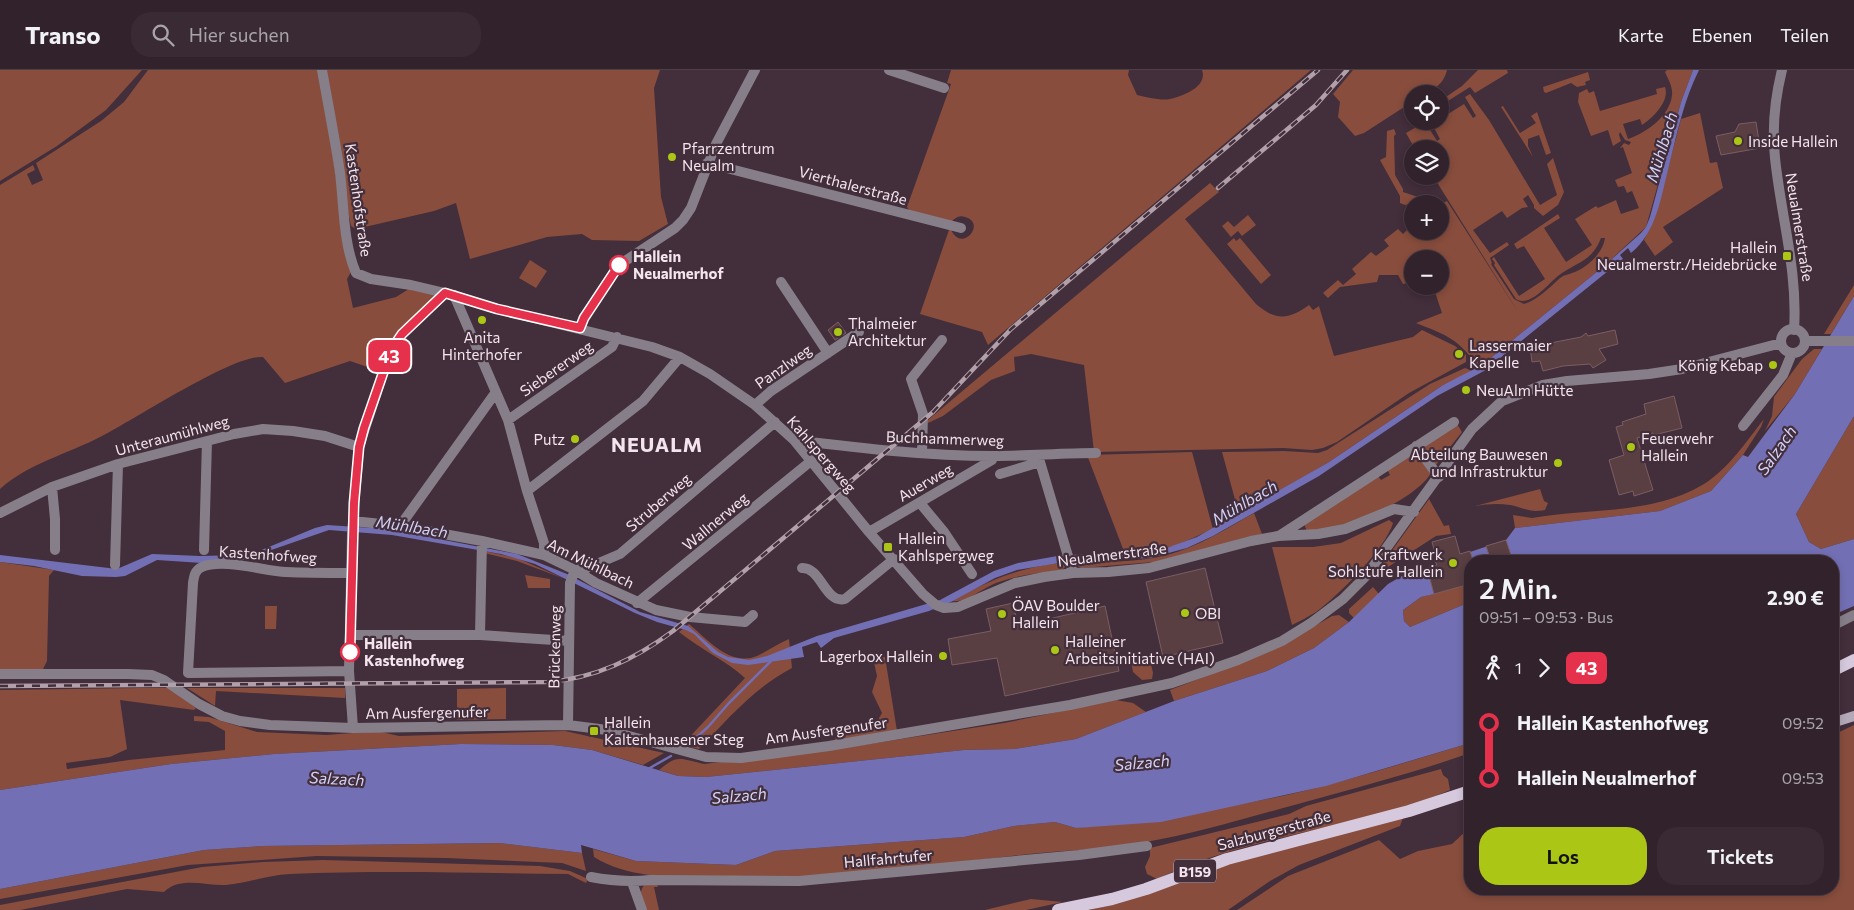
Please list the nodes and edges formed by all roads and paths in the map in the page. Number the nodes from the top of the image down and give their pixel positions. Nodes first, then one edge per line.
1 (322, 70) edge
2 (755, 70) edge
3 (889, 70) edge
4 (1782, 70) edge
5 (944, 88) dead end
6 (707, 163) junction
7 (961, 228) dead end
8 (780, 282) dead end
9 (449, 294) junction
10 (580, 328) junction
11 (1794, 330) junction
12 (859, 332) dead end
13 (617, 338) junction
14 (942, 340) dead end
15 (1854, 341) edge
16 (1805, 342) junction
17 (1781, 344) junction
18 (828, 353) junction
19 (1792, 353) junction
20 (680, 357) junction
21 (496, 392) junction
22 (755, 405) junction
23 (508, 420) junction
24 (774, 422) junction
25 (1454, 422) dead end
26 (1743, 426) dead end
27 (794, 440) junction
28 (207, 441) junction
29 (1416, 446) junction
30 (359, 447) junction
31 (922, 453) junction
32 (1096, 453) dead end
33 (1012, 455) junction
34 (993, 456) junction
35 (811, 461) junction
36 (118, 464) junction
37 (1015, 469) junction
38 (1000, 474) dead end
39 (1438, 477) junction
40 (52, 487) junction
41 (527, 491) junction
42 (920, 503) junction
43 (1414, 512) junction
44 (0, 513) edge
45 (400, 526) junction
46 (353, 527) junction
47 (868, 532) junction
48 (1278, 536) junction
49 (482, 546) junction
50 (55, 550) dead end
51 (204, 550) dead end
52 (544, 555) junction
53 (894, 558) junction
54 (115, 565) dead end
55 (802, 568) dead end
56 (1072, 569) junction
57 (351, 574) junction
58 (972, 574) dead end
59 (573, 576) junction
60 (637, 603) junction
61 (952, 609) joint
62 (753, 615) dead end
63 (1854, 615) edge
64 (1839, 622) edge
65 (480, 635) junction
66 (350, 636) junction
67 (569, 641) junction
68 (1854, 660) edge
69 (1839, 668) edge
70 (349, 671) junction
71 (0, 674) edge
72 (1854, 716) edge
73 (1839, 721) edge
74 (568, 725) junction
75 (353, 728) junction
76 (1464, 793) edge
77 (1146, 846) dead end
78 (591, 877) dead end
79 (632, 882) junction
80 (642, 910) edge
81 (1058, 910) edge

1 - 9 street, Kastenhofstraße
2 - 6 street
3 - 5 street
4 - 11 street, Neualmerstraße
6 - 7 street, Vierthalerstraße
6 - 10 street
8 - 18 street, Panzlweg
9 - 10 street, Kahlspergweg
9 - 21 street
9 - 30 street
10 - 13 street, Kahlspergweg
11 - 16 street
11 - 17 street
12 - 18 street, Panzlweg
13 - 20 street, Kahlspergweg
13 - 23 street, Siebererweg
14 - 31 street
15 - 16 street
16 - 19 street
17 - 19 street
17 - 39 street
18 - 22 street, Panzlweg
19 - 26 street
20 - 22 street, Kahlspergweg
20 - 41 street
21 - 23 street
21 - 45 street
22 - 24 street, Kahlspergweg
23 - 41 street
24 - 27 street, Kahlspergweg
24 - 59 street, Struberweg
25 - 29 street, Neualmerstraße
27 - 31 street, Buchhammerweg
27 - 35 street, Kahlspergweg
28 - 30 street, Unteraumühlweg
28 - 36 street, Unteraumühlweg
28 - 51 street
29 - 39 street
29 - 48 street, Neualmerstraße
30 - 46 street
31 - 34 street, Buchhammerweg
32 - 33 street, Buchhammerweg
33 - 34 street, Buchhammerweg
33 - 37 street
34 - 42 street, Auerweg
35 - 47 street, Kahlspergweg
35 - 60 street, Wallnerweg
36 - 40 street, Unteraumühlweg
36 - 54 street
37 - 38 street
37 - 56 street
39 - 43 street, Am Ausfergenufer
40 - 44 street, Unteraumühlweg
40 - 50 street
41 - 52 street
42 - 47 street, Auerweg
42 - 58 street
43 - 48 street, Neualmerstraße
43 - 74 street, Am Ausfergenufer
45 - 46 street, Am Mühlbach
45 - 49 street, Am Mühlbach
46 - 57 street
47 - 53 street, Kahlspergweg
48 - 56 street, Neualmerstraße
49 - 52 street, Am Mühlbach
49 - 65 street
52 - 59 street, Am Mühlbach
53 - 55 street
53 - 61 street, Kahlspergweg
56 - 61 street, Neualmerstraße
57 - 66 street
57 - 70 street, Kastenhofweg
59 - 60 street, Am Mühlbach
59 - 67 street, Brückenweg
60 - 62 street, Am Mühlbach
63 - 64 street
65 - 66 street
65 - 67 street
66 - 70 street
67 - 74 street, Brückenweg
68 - 69 main road
70 - 75 street
71 - 75 street, Am Ausfergenufer
72 - 73 main road
74 - 75 street, Am Ausfergenufer
76 - 81 main road, Salzburgerstraße / B159
77 - 79 street, Hallfahrtufer
78 - 79 street, Hallfahrtufer
79 - 80 street

